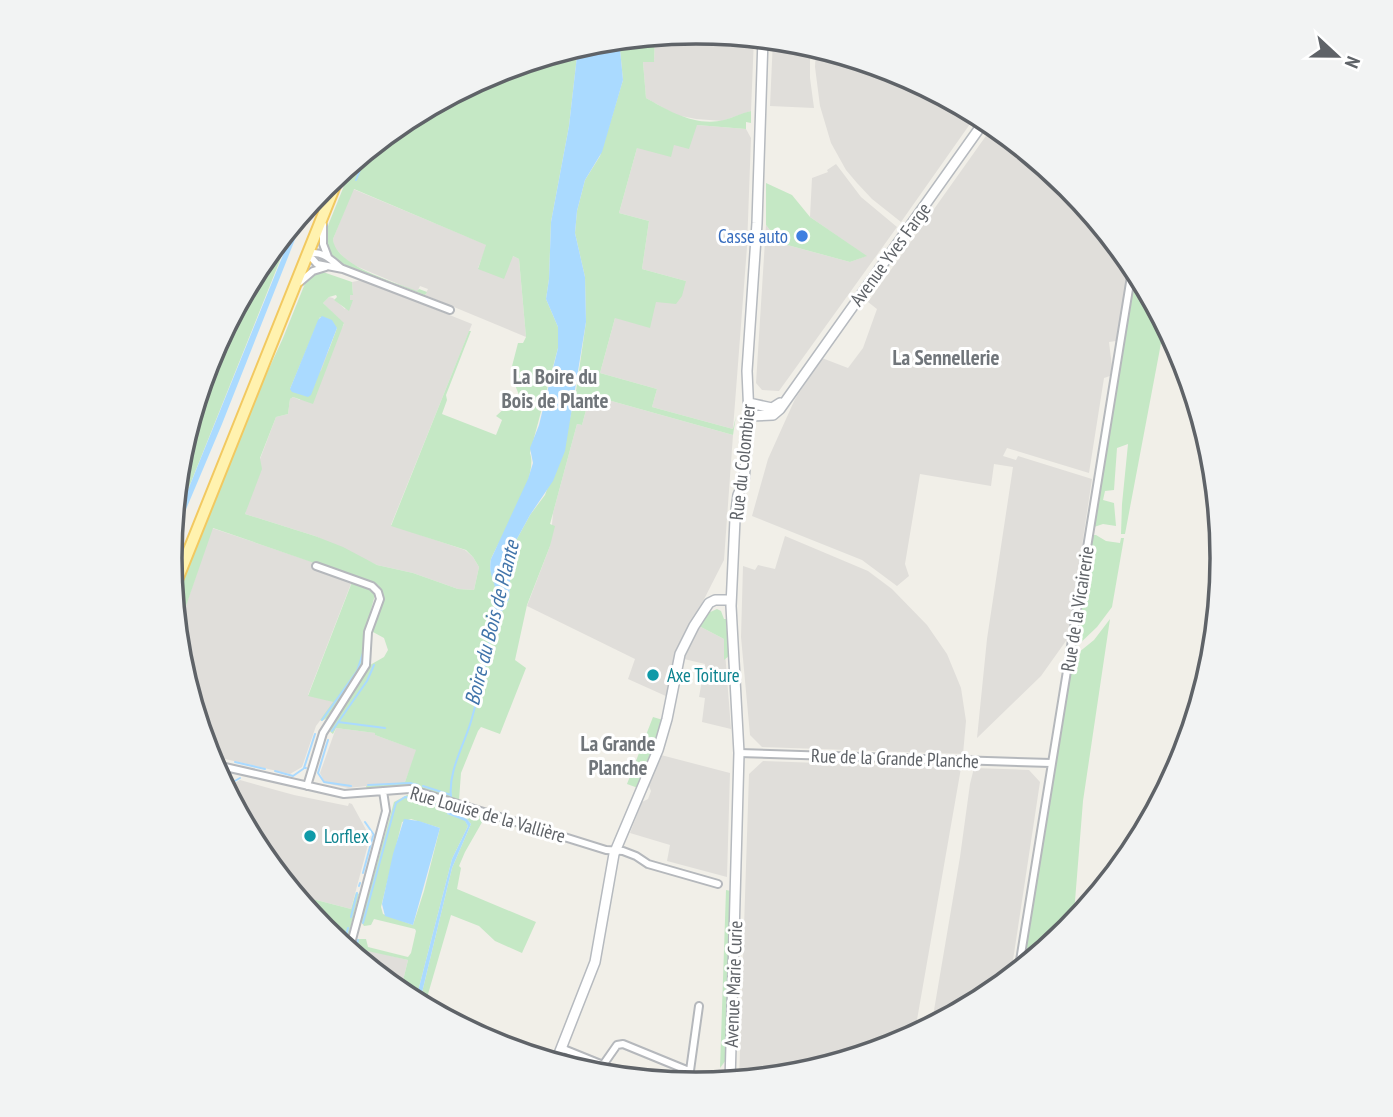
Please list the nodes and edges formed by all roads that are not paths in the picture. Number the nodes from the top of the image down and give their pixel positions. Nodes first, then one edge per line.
1 (763, 48) edge
2 (979, 129) edge
3 (330, 198) edge
4 (323, 216) junction
5 (308, 254) junction
6 (328, 257) junction
7 (328, 267) junction
8 (343, 269) junction
9 (1130, 282) edge
10 (294, 287) junction
11 (450, 310) dead end
12 (793, 389) junction
13 (750, 403) junction
14 (749, 416) junction
15 (316, 566) dead end
16 (182, 567) edge
17 (731, 603) junction
18 (739, 753) junction
19 (1051, 763) junction
20 (227, 768) edge
21 (307, 786) junction
22 (383, 791) junction
23 (615, 850) junction
24 (718, 884) dead end
25 (736, 886) joint
26 (352, 941) edge
27 (1020, 959) edge
28 (699, 1006) dead end
29 (561, 1048) junction
30 (559, 1055) edge
31 (600, 1064) edge
32 (603, 1065) edge
33 (690, 1071) joint
34 (730, 1072) edge

1 - 13 main road, Rue du Colombier
2 - 12 main road, Avenue Yves Farge
3 - 4 main road
4 - 5 main road
4 - 6 street
5 - 6 street
5 - 7 street
5 - 10 main road
6 - 8 street
7 - 8 street
7 - 10 street
8 - 11 street
9 - 19 street, Rue de la Vicairerie
10 - 16 main road
12 - 13 main road, Avenue Yves Farge
12 - 14 main road, Avenue Yves Farge
13 - 14 main road, Rue du Colombier
14 - 17 main road, Rue du Colombier
15 - 21 street
17 - 18 main road, Rue du Colombier
17 - 23 main road
18 - 19 street, Rue de la Grande Planche
18 - 25 main road, Rue du Colombier
19 - 27 street, Rue de la Vicairerie
20 - 21 street, Rue Louise de la Vallière
21 - 22 street, Rue Louise de la Vallière
22 - 23 street, Rue Louise de la Vallière
22 - 26 street
23 - 24 street, Rue Louise de la Vallière
23 - 29 main road
25 - 34 main road, Avenue Marie Curie
28 - 33 street
29 - 30 main road
29 - 31 street
32 - 33 street

